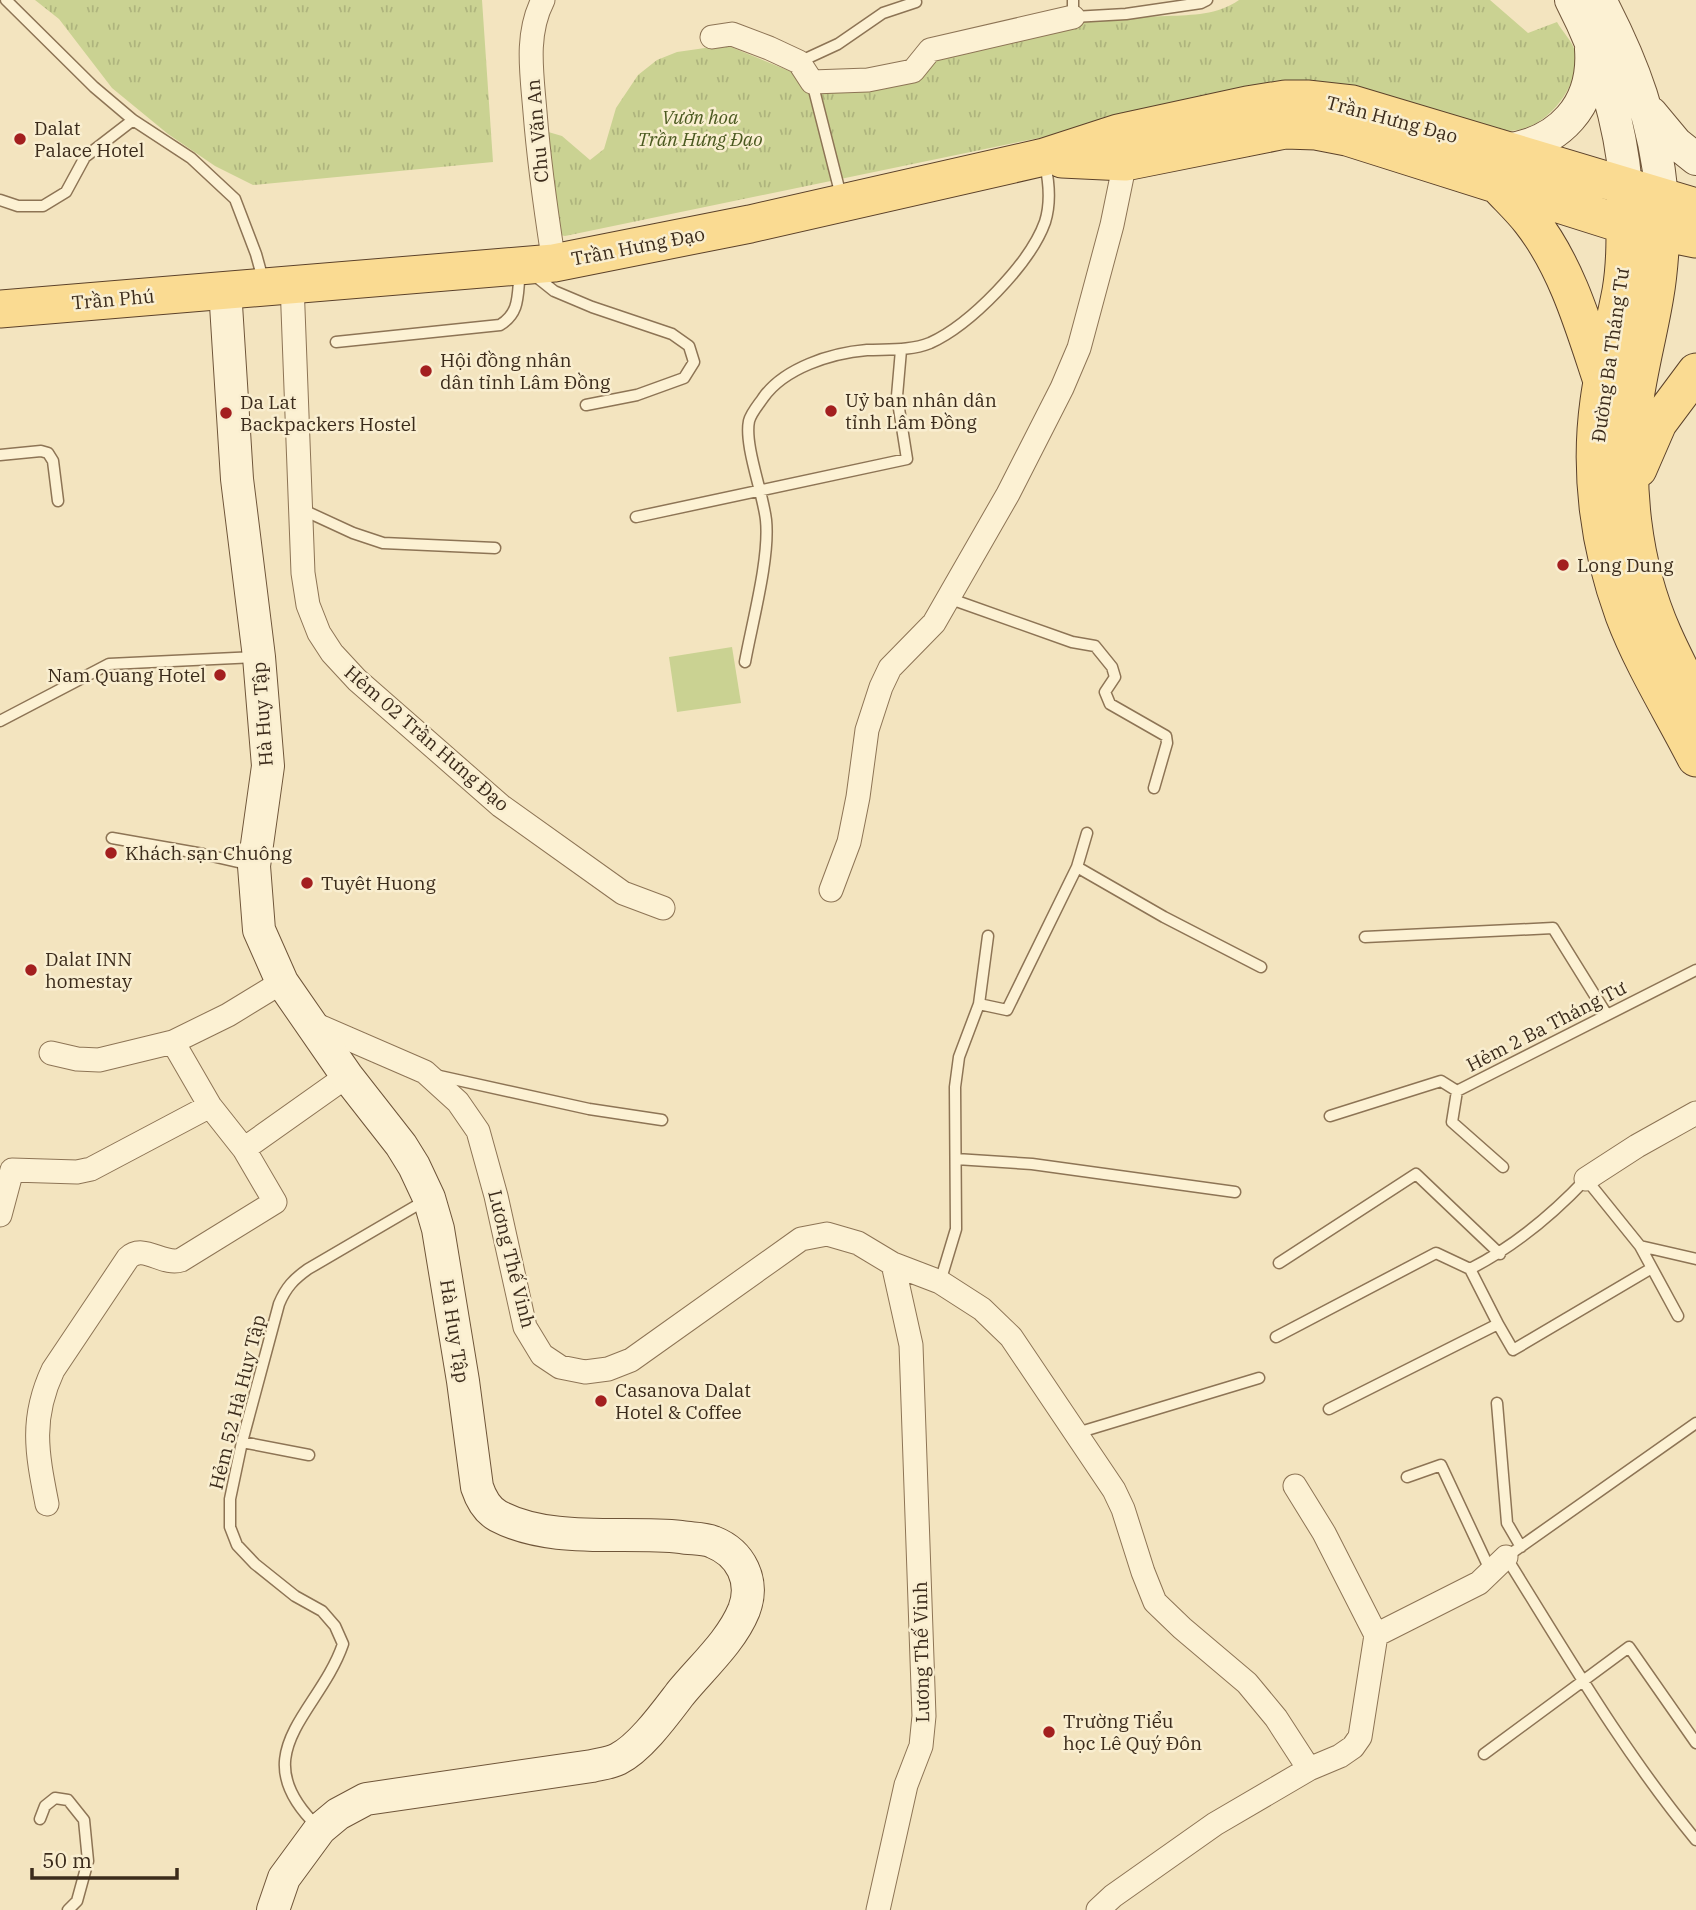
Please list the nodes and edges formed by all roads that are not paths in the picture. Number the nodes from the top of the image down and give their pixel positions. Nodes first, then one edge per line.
1 (6, 0) edge
2 (543, 0) edge
3 (1207, 0) edge
4 (1570, 0) edge
5 (1600, 0) edge
6 (916, 2) edge
7 (1073, 8) edge
8 (1586, 30) junction
9 (712, 37) dead end
10 (799, 62) junction
11 (812, 82) junction
12 (1644, 98) junction
13 (133, 121) junction
14 (1122, 148) junction
15 (1044, 158) junction
16 (1696, 159) edge
17 (1501, 167) junction
18 (1626, 186) junction
19 (1662, 196) junction
20 (0, 200) edge
21 (843, 202) junction
22 (1696, 207) edge
23 (1625, 225) junction
24 (1679, 236) edge
25 (537, 264) junction
26 (278, 284) junction
27 (225, 289) junction
28 (0, 309) edge
29 (336, 342) dead end
30 (901, 349) junction
31 (1696, 372) edge
32 (1602, 381) junction
33 (586, 405) dead end
34 (0, 455) edge
35 (760, 489) junction
36 (1614, 495) junction
37 (58, 501) dead end
38 (301, 509) junction
39 (636, 517) dead end
40 (495, 548) dead end
41 (948, 598) junction
42 (259, 657) junction
43 (744, 662) dead end
44 (1696, 701) edge
45 (0, 721) edge
46 (1696, 758) edge
47 (1154, 788) dead end
48 (1087, 833) dead end
49 (112, 838) dead end
50 (254, 866) junction
51 (1077, 867) junction
52 (831, 890) dead end
53 (663, 908) dead end
54 (988, 936) dead end
55 (1366, 937) dead end
56 (1261, 967) dead end
57 (1696, 970) edge
58 (282, 982) junction
59 (979, 1004) junction
60 (1606, 1015) junction
61 (312, 1023) junction
62 (173, 1042) junction
63 (51, 1053) dead end
64 (425, 1072) junction
65 (348, 1076) junction
66 (1457, 1091) junction
67 (209, 1107) junction
68 (1696, 1113) edge
69 (1331, 1116) dead end
70 (662, 1120) dead end
71 (244, 1149) junction
72 (956, 1159) junction
73 (1503, 1167) dead end
74 (1586, 1179) junction
75 (1235, 1192) dead end
76 (429, 1198) junction
77 (0, 1215) edge
78 (1640, 1246) junction
79 (1500, 1254) junction
80 (1696, 1259) edge
81 (1279, 1263) dead end
82 (893, 1264) junction
83 (1652, 1268) junction
84 (1470, 1269) junction
85 (940, 1282) junction
86 (1678, 1316) dead end
87 (1497, 1324) junction
88 (1276, 1337) dead end
89 (1259, 1378) dead end
90 (1497, 1402) dead end
91 (1329, 1409) dead end
92 (1696, 1423) edge
93 (1077, 1433) junction
94 (242, 1442) junction
95 (309, 1455) dead end
96 (1407, 1477) dead end
97 (1295, 1486) dead end
98 (47, 1503) dead end
99 (1506, 1559) junction
100 (1376, 1635) junction
101 (1584, 1680) junction
102 (1696, 1744) edge
103 (1484, 1754) dead end
104 (1309, 1769) junction
105 (40, 1819) dead end
106 (320, 1829) junction
107 (1696, 1840) edge
108 (68, 1910) edge
109 (273, 1910) edge
110 (878, 1910) edge
111 (1098, 1910) edge

1 - 13 lane
2 - 25 street, Chu Văn An
3 - 7 lane
4 - 8 street
5 - 12 street
6 - 10 lane
7 - 11 street
8 - 17 street
8 - 18 street
9 - 10 street
10 - 11 street
11 - 21 lane
12 - 16 street
12 - 19 street
13 - 20 lane
13 - 26 lane
14 - 15 main road, Trần Hưng Đạo
14 - 17 main road, Trần Hưng Đạo
14 - 41 street
15 - 21 main road, Trần Hưng Đạo
15 - 30 lane
17 - 18 main road, Trần Hưng Đạo
17 - 23 main road, Trần Hưng Đạo
17 - 32 main road
18 - 19 main road, Trần Hưng Đạo
18 - 23 main road, Đường Ba Tháng Tư
19 - 22 main road, Trần Hưng Đạo
19 - 24 main road, Đường Ba Tháng Tư
21 - 25 main road, Trần Hưng Đạo
23 - 24 main road, Trần Hưng Đạo
23 - 32 main road, Đường Ba Tháng Tư
24 - 36 main road, Đường Ba Tháng Tư
25 - 26 main road, Trần Hưng Đạo
25 - 29 lane
25 - 33 lane
26 - 27 main road, Trần Hưng Đạo
26 - 38 street, Hẻm 02 Trần Hưng Đạo
27 - 28 main road, Trần Phú
27 - 42 street, Hà Huy Tập
30 - 35 lane
30 - 35 lane
31 - 36 main road
32 - 36 main road, Đường Ba Tháng Tư
34 - 37 lane
35 - 39 lane
35 - 43 lane
36 - 44 main road, Đường Ba Tháng Tư
36 - 46 main road, Đường Ba Tháng Tư
38 - 40 lane
38 - 53 street, Hẻm 02 Trần Hưng Đạo
41 - 47 lane
41 - 52 street
42 - 45 lane
42 - 50 street, Hà Huy Tập
48 - 51 lane
49 - 50 lane
50 - 58 street, Hà Huy Tập
51 - 56 lane
51 - 59 lane
54 - 59 lane
55 - 60 lane
57 - 60 lane, Hẻm 2 Ba Tháng Tư
58 - 61 street, Hà Huy Tập
58 - 62 street
59 - 72 lane
60 - 66 lane, Hẻm 2 Ba Tháng Tư
61 - 64 street, Lương Thế Vinh
61 - 65 street, Hà Huy Tập
62 - 63 street
62 - 67 street
64 - 70 lane
64 - 82 street, Lương Thế Vinh
65 - 71 street
65 - 76 street, Hà Huy Tập
66 - 69 lane, Hẻm 2 Ba Tháng Tư
66 - 73 lane
67 - 71 street
67 - 77 street
68 - 74 street
71 - 98 street
72 - 75 lane
72 - 85 lane
74 - 78 lane
74 - 79 lane
76 - 94 lane, Hẻm 52 Hà Huy Tập
76 - 106 street, Hà Huy Tập
78 - 80 lane
78 - 83 lane
79 - 81 lane
79 - 84 lane
82 - 85 street, Lương Thế Vinh
82 - 110 street, Lương Thế Vinh
83 - 86 lane
83 - 87 lane
84 - 87 lane
84 - 88 lane
85 - 93 street, Lương Thế Vinh
87 - 91 lane
89 - 93 lane
90 - 99 lane
92 - 99 lane
93 - 104 street, Lương Thế Vinh
94 - 95 lane
94 - 106 lane, Hẻm 52 Hà Huy Tập
96 - 99 lane
97 - 100 street
99 - 100 street
99 - 101 lane
100 - 104 street
101 - 102 lane
101 - 103 lane
101 - 107 lane
104 - 111 street
105 - 108 lane
106 - 109 street, Hà Huy Tập

